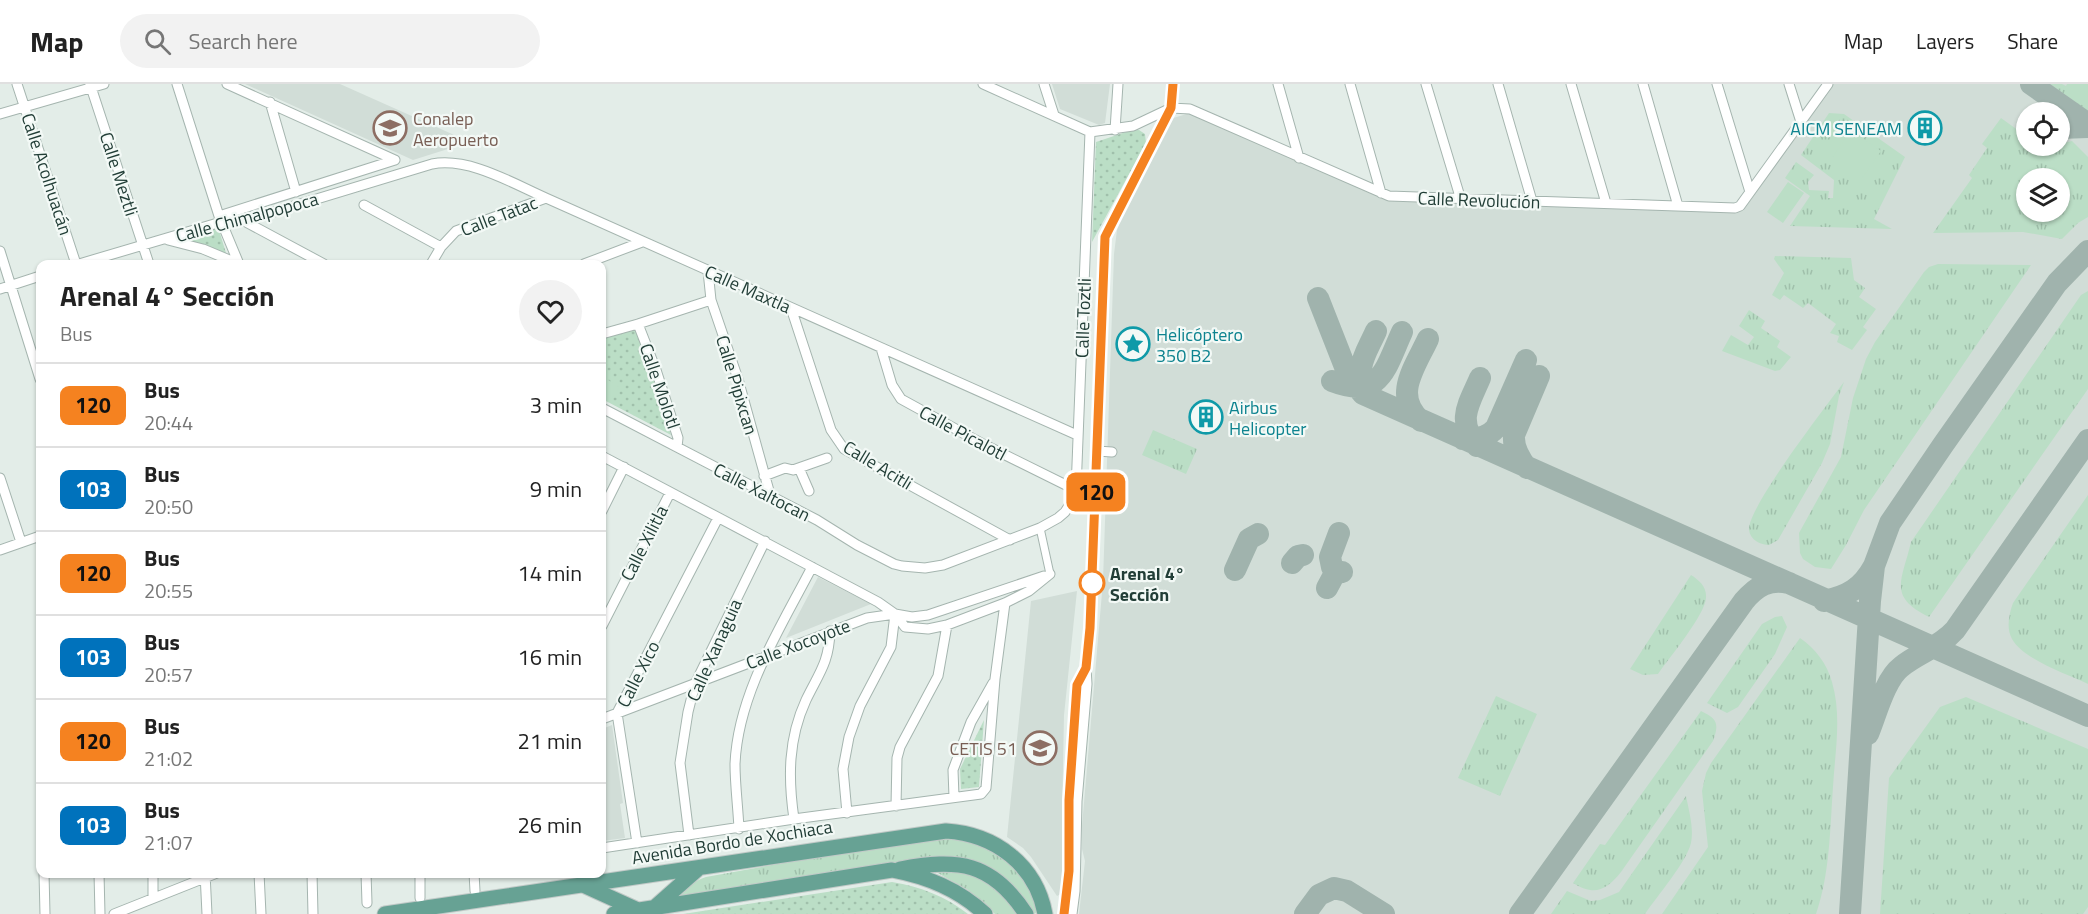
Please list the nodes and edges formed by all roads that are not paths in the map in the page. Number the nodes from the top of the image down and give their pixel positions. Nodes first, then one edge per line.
1 (17, 84) edge
2 (104, 84) edge
3 (177, 84) edge
4 (227, 84) edge
5 (983, 84) edge
6 (1044, 84) edge
7 (1118, 84) edge
8 (1173, 84) edge
9 (1278, 84) edge
10 (1350, 84) edge
11 (1426, 84) edge
12 (1498, 84) edge
13 (1571, 84) edge
14 (1643, 84) edge
15 (1717, 84) edge
16 (1789, 84) edge
17 (1828, 84) edge
18 (90, 86) edge
19 (270, 102) junction
20 (25, 107) junction
21 (1171, 108) junction
22 (0, 114) edge
23 (1054, 116) junction
24 (1801, 122) junction
25 (1115, 130) junction
26 (1090, 132) junction
27 (1299, 158) junction
28 (416, 170) joint
29 (296, 192) junction
30 (1750, 192) junction
31 (1381, 193) junction
32 (546, 198) junction
33 (1461, 200) junction
34 (1532, 201) junction
35 (1605, 203) junction
36 (364, 204) dead end
37 (1678, 206) junction
38 (220, 219) junction
39 (244, 221) junction
40 (162, 240) junction
41 (642, 242) junction
42 (143, 244) junction
43 (441, 247) junction
44 (0, 251) edge
45 (77, 260) edge
46 (91, 260) edge
47 (148, 260) edge
48 (230, 260) edge
49 (237, 260) edge
50 (317, 260) edge
51 (433, 260) edge
52 (595, 260) edge
53 (708, 271) junction
54 (36, 277) edge
55 (11, 285) junction
56 (0, 289) edge
57 (711, 300) junction
58 (792, 308) junction
59 (639, 324) junction
60 (606, 333) edge
61 (881, 348) junction
62 (36, 366) edge
63 (606, 410) edge
64 (1077, 435) junction
65 (677, 447) junction
66 (1097, 451) junction
67 (1112, 453) dead end
68 (606, 458) edge
69 (827, 458) dead end
70 (624, 467) junction
71 (799, 468) junction
72 (764, 476) junction
73 (0, 478) edge
74 (1076, 490) junction
75 (809, 491) dead end
76 (670, 493) junction
77 (771, 498) junction
78 (606, 503) edge
79 (718, 518) junction
80 (1040, 528) junction
81 (36, 537) edge
82 (1010, 540) junction
83 (765, 541) junction
84 (21, 542) junction
85 (0, 550) edge
86 (812, 567) junction
87 (1050, 574) junction
88 (1005, 603) junction
89 (895, 614) junction
90 (606, 618) edge
91 (947, 625) junction
92 (830, 631) junction
93 (766, 656) junction
94 (1086, 668) junction
95 (995, 679) junction
96 (695, 684) junction
97 (617, 713) junction
98 (606, 717) edge
99 (954, 797) junction
100 (896, 806) junction
101 (846, 813) junction
102 (794, 819) junction
103 (739, 829) junction
104 (689, 835) junction
105 (637, 843) junction
106 (606, 847) edge
107 (699, 868) junction
108 (892, 870) junction
109 (44, 878) edge
110 (99, 878) edge
111 (153, 878) edge
112 (198, 878) edge
113 (205, 878) edge
114 (259, 878) edge
115 (312, 878) edge
116 (366, 878) edge
117 (420, 878) edge
118 (474, 878) edge
119 (582, 884) junction
120 (475, 891) dead end
121 (153, 898) junction
122 (420, 898) dead end
123 (367, 903) dead end
124 (655, 907) junction
125 (638, 910) junction
126 (45, 914) edge
127 (100, 914) edge
128 (114, 914) edge
129 (207, 914) edge
130 (261, 914) edge
131 (313, 914) edge
132 (385, 914) edge
133 (614, 914) edge
134 (985, 914) edge
135 (1026, 914) edge
136 (1045, 914) edge
137 (1064, 914) edge
138 (1072, 914) edge

1 - 20 street, Calle Acolhuacán
2 - 18 street
3 - 38 street
4 - 19 street
5 - 23 street
6 - 23 street
7 - 25 street
8 - 21 street
9 - 27 street
10 - 31 street
11 - 33 street
12 - 34 street
13 - 35 street
14 - 37 street
15 - 30 street
16 - 24 street
17 - 24 street, Calle Revolución
18 - 20 street
18 - 42 street, Calle Meztli
19 - 29 street
19 - 29 street
20 - 22 street
20 - 45 street, Calle Acolhuacán
21 - 25 street
21 - 27 street, Calle Revolución
21 - 66 street
23 - 26 street
24 - 30 street, Calle Revolución
25 - 26 street
26 - 64 street, Calle Toztli
27 - 31 street, Calle Revolución
28 - 32 street, Calle Maxtla
28 - 39 street, Calle Chimalpopoca
29 - 38 street
30 - 37 street, Calle Revolución
31 - 33 street, Calle Revolución
32 - 41 street, Calle Maxtla
32 - 43 street, Calle Tatac
33 - 34 street, Calle Revolución
34 - 35 street, Calle Revolución
35 - 37 street, Calle Revolución
36 - 43 street
38 - 39 street, Calle Chimalpopoca
38 - 40 street, Calle Chimalpopoca
38 - 49 street
39 - 50 street
40 - 42 street, Calle Chimalpopoca
40 - 48 street
41 - 52 street
41 - 53 street, Calle Maxtla
42 - 46 street, Calle Chimalpopoca
42 - 47 street, Calle Meztli
43 - 51 street, Calle Tatac
44 - 55 street
53 - 57 street, Calle Pipixcan
53 - 58 street, Calle Maxtla
54 - 55 street
55 - 56 street
55 - 62 street
57 - 59 street
57 - 72 street, Calle Pipixcan
58 - 61 street, Calle Maxtla
58 - 82 street, Calle Acitli
59 - 60 street
59 - 65 street, Calle Molotl
61 - 64 street, Calle Maxtla
61 - 74 street, Calle Picalotl
63 - 65 street, Calle Xaltocan
64 - 74 street, Calle Toztli
65 - 77 street, Calle Xaltocan
66 - 67 street
66 - 94 street
68 - 70 street
69 - 71 street
70 - 76 street
70 - 78 street
71 - 72 street
71 - 75 street
72 - 77 street, Calle Pipixcan
73 - 84 street
74 - 80 street, Calle Toztli
76 - 79 street
76 - 90 street, Calle Xilitla
77 - 82 street, Calle Xaltocan
79 - 83 street
79 - 97 street, Calle Xico
80 - 82 street
80 - 87 street
81 - 84 street
83 - 86 street
83 - 96 street, Calle Xanaguia
84 - 85 street
86 - 89 street
86 - 93 street
87 - 88 street
87 - 89 street, Calle Xocoyote
88 - 91 street
88 - 95 street
89 - 91 street
89 - 92 street, Calle Xocoyote
89 - 101 street
91 - 100 street
92 - 93 street, Calle Xocoyote
92 - 102 street
93 - 96 street, Calle Xocoyote
93 - 103 street
94 - 137 street
94 - 138 street
95 - 99 street
95 - 99 street
96 - 97 street, Calle Xocoyote
96 - 104 street, Calle Xanaguia
97 - 98 street, Calle Xocoyote
97 - 105 street, Calle Xico
99 - 100 street
100 - 101 street
101 - 102 street
102 - 103 street
103 - 104 street
104 - 105 street
105 - 106 street
107 - 119 main road, Avenida Bordo de Xochiaca
107 - 124 main road
107 - 136 main road, Avenida Bordo de Xochiaca
108 - 124 main road
108 - 134 main road
108 - 135 main road
109 - 126 street
110 - 127 street
111 - 121 street
112 - 121 street
113 - 129 street
114 - 130 street
115 - 131 street
116 - 123 street
117 - 122 street
118 - 120 street
119 - 125 main road
119 - 132 main road, Avenida Bordo de Xochiaca
121 - 128 street
124 - 125 main road
125 - 133 main road

